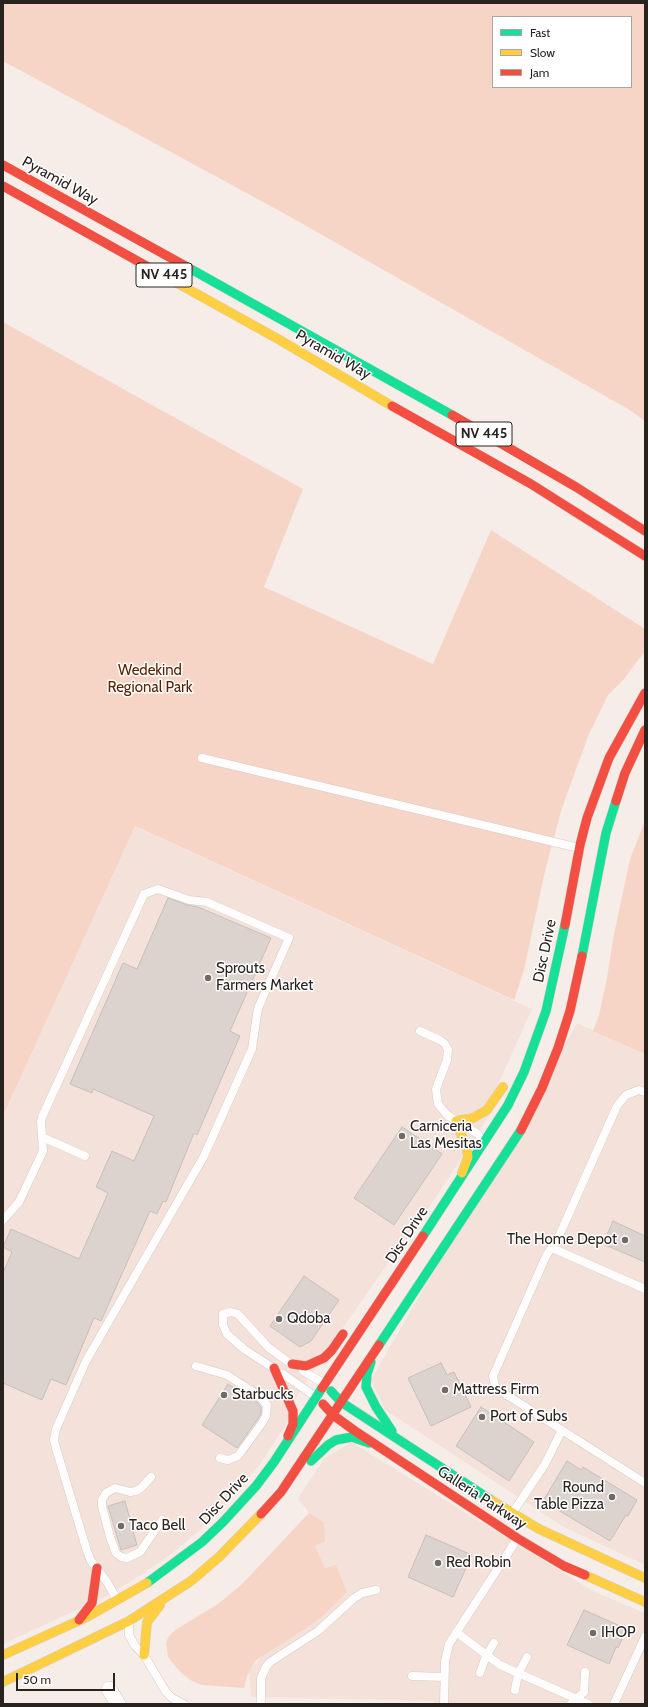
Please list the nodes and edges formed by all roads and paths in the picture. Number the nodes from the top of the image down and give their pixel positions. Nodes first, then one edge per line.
1 (3, 165) edge
2 (3, 186) edge
3 (531, 484) junction
4 (540, 502) dead end
5 (645, 531) edge
6 (645, 556) edge
7 (645, 693) edge
8 (645, 730) edge
9 (202, 758) dead end
10 (579, 848) junction
11 (587, 866) dead end
12 (572, 957) dead end
13 (553, 981) junction
14 (570, 1011) junction
15 (420, 1031) dead end
16 (520, 1056) dead end
17 (506, 1082) dead end
18 (645, 1092) edge
19 (456, 1121) junction
20 (42, 1137) junction
21 (484, 1143) junction
22 (487, 1154) dead end
23 (85, 1156) dead end
24 (456, 1185) junction
25 (3, 1220) edge
26 (445, 1228) dead end
27 (552, 1248) junction
28 (429, 1269) junction
29 (400, 1271) junction
30 (645, 1290) edge
31 (368, 1302) dead end
32 (349, 1325) dead end
33 (376, 1350) junction
34 (292, 1364) junction
35 (196, 1366) dead end
36 (274, 1368) junction
37 (325, 1384) junction
38 (316, 1398) junction
39 (341, 1402) junction
40 (333, 1415) junction
41 (562, 1430) junction
42 (398, 1440) junction
43 (281, 1451) junction
44 (390, 1454) junction
45 (220, 1458) dead end
46 (151, 1477) dead end
47 (645, 1483) edge
48 (281, 1492) junction
49 (512, 1514) junction
50 (162, 1520) dead end
51 (218, 1527) junction
52 (517, 1538) junction
53 (196, 1558) dead end
54 (97, 1568) junction
55 (645, 1578) edge
56 (376, 1590) dead end
57 (167, 1598) junction
58 (116, 1602) junction
59 (645, 1602) edge
60 (137, 1605) dead end
61 (107, 1616) dead end
62 (78, 1621) junction
63 (129, 1621) junction
64 (456, 1632) junction
65 (645, 1637) edge
66 (494, 1643) dead end
67 (3, 1655) edge
68 (144, 1655) junction
69 (486, 1656) junction
70 (527, 1657) dead end
71 (29, 1659) dead end
72 (585, 1672) dead end
73 (480, 1673) dead end
74 (518, 1674) junction
75 (412, 1676) dead end
76 (444, 1677) junction
77 (5, 1681) edge
78 (109, 1689) dead end
79 (514, 1690) dead end
80 (573, 1701) edge
81 (118, 1704) edge
82 (184, 1704) edge
83 (261, 1704) edge
84 (444, 1704) edge
85 (588, 1704) edge
86 (614, 1704) edge

1 - 5 main road, Pyramid Way / NV 445
2 - 3 main road, Pyramid Way / NV 445
3 - 4 main road
3 - 6 main road, Pyramid Way / NV 445
7 - 10 main road, Disc Drive
8 - 14 main road
9 - 10 lane
10 - 11 main road
10 - 13 main road, Disc Drive
12 - 14 main road
13 - 16 main road
13 - 21 main road, Disc Drive
14 - 28 main road
15 - 19 lane
17 - 19 main road
18 - 27 lane
19 - 21 lane
19 - 24 main road
20 - 23 lane
20 - 25 lane
20 - 54 lane
21 - 22 main road
21 - 24 main road, Disc Drive
24 - 29 main road, Disc Drive
26 - 28 main road
27 - 30 lane
27 - 41 lane
28 - 33 main road
29 - 31 main road
29 - 37 main road, Disc Drive
32 - 34 main road
33 - 39 main road
33 - 42 main road
34 - 36 lane
34 - 37 lane
35 - 45 lane
36 - 38 lane
36 - 43 main road
37 - 38 main road, Disc Drive
37 - 39 main road, Galleria Parkway
38 - 40 main road, Galleria Parkway
38 - 43 main road, Disc Drive
39 - 40 main road
39 - 42 main road, Galleria Parkway
40 - 44 main road, Galleria Parkway
40 - 48 main road
41 - 47 lane
41 - 49 lane
42 - 49 main road, Galleria Parkway
43 - 51 main road, Disc Drive
44 - 48 main road
44 - 52 main road, Galleria Parkway
46 - 50 lane
48 - 57 main road
49 - 55 main road, Galleria Parkway
51 - 53 main road
51 - 58 main road, Disc Drive
52 - 59 main road, Galleria Parkway
52 - 64 lane
54 - 58 lane
54 - 62 main road
56 - 83 lane
57 - 63 main road
57 - 68 main road
58 - 61 main road
58 - 62 main road, Disc Drive
60 - 63 main road
62 - 67 main road, Disc Drive
63 - 68 lane
63 - 77 main road
64 - 69 lane
64 - 76 lane
65 - 86 lane
66 - 69 lane
68 - 82 lane
69 - 73 lane
69 - 74 lane
70 - 74 lane
71 - 77 main road
72 - 80 lane
74 - 79 lane
74 - 80 lane
75 - 76 lane
76 - 84 lane
78 - 81 street
80 - 85 lane

